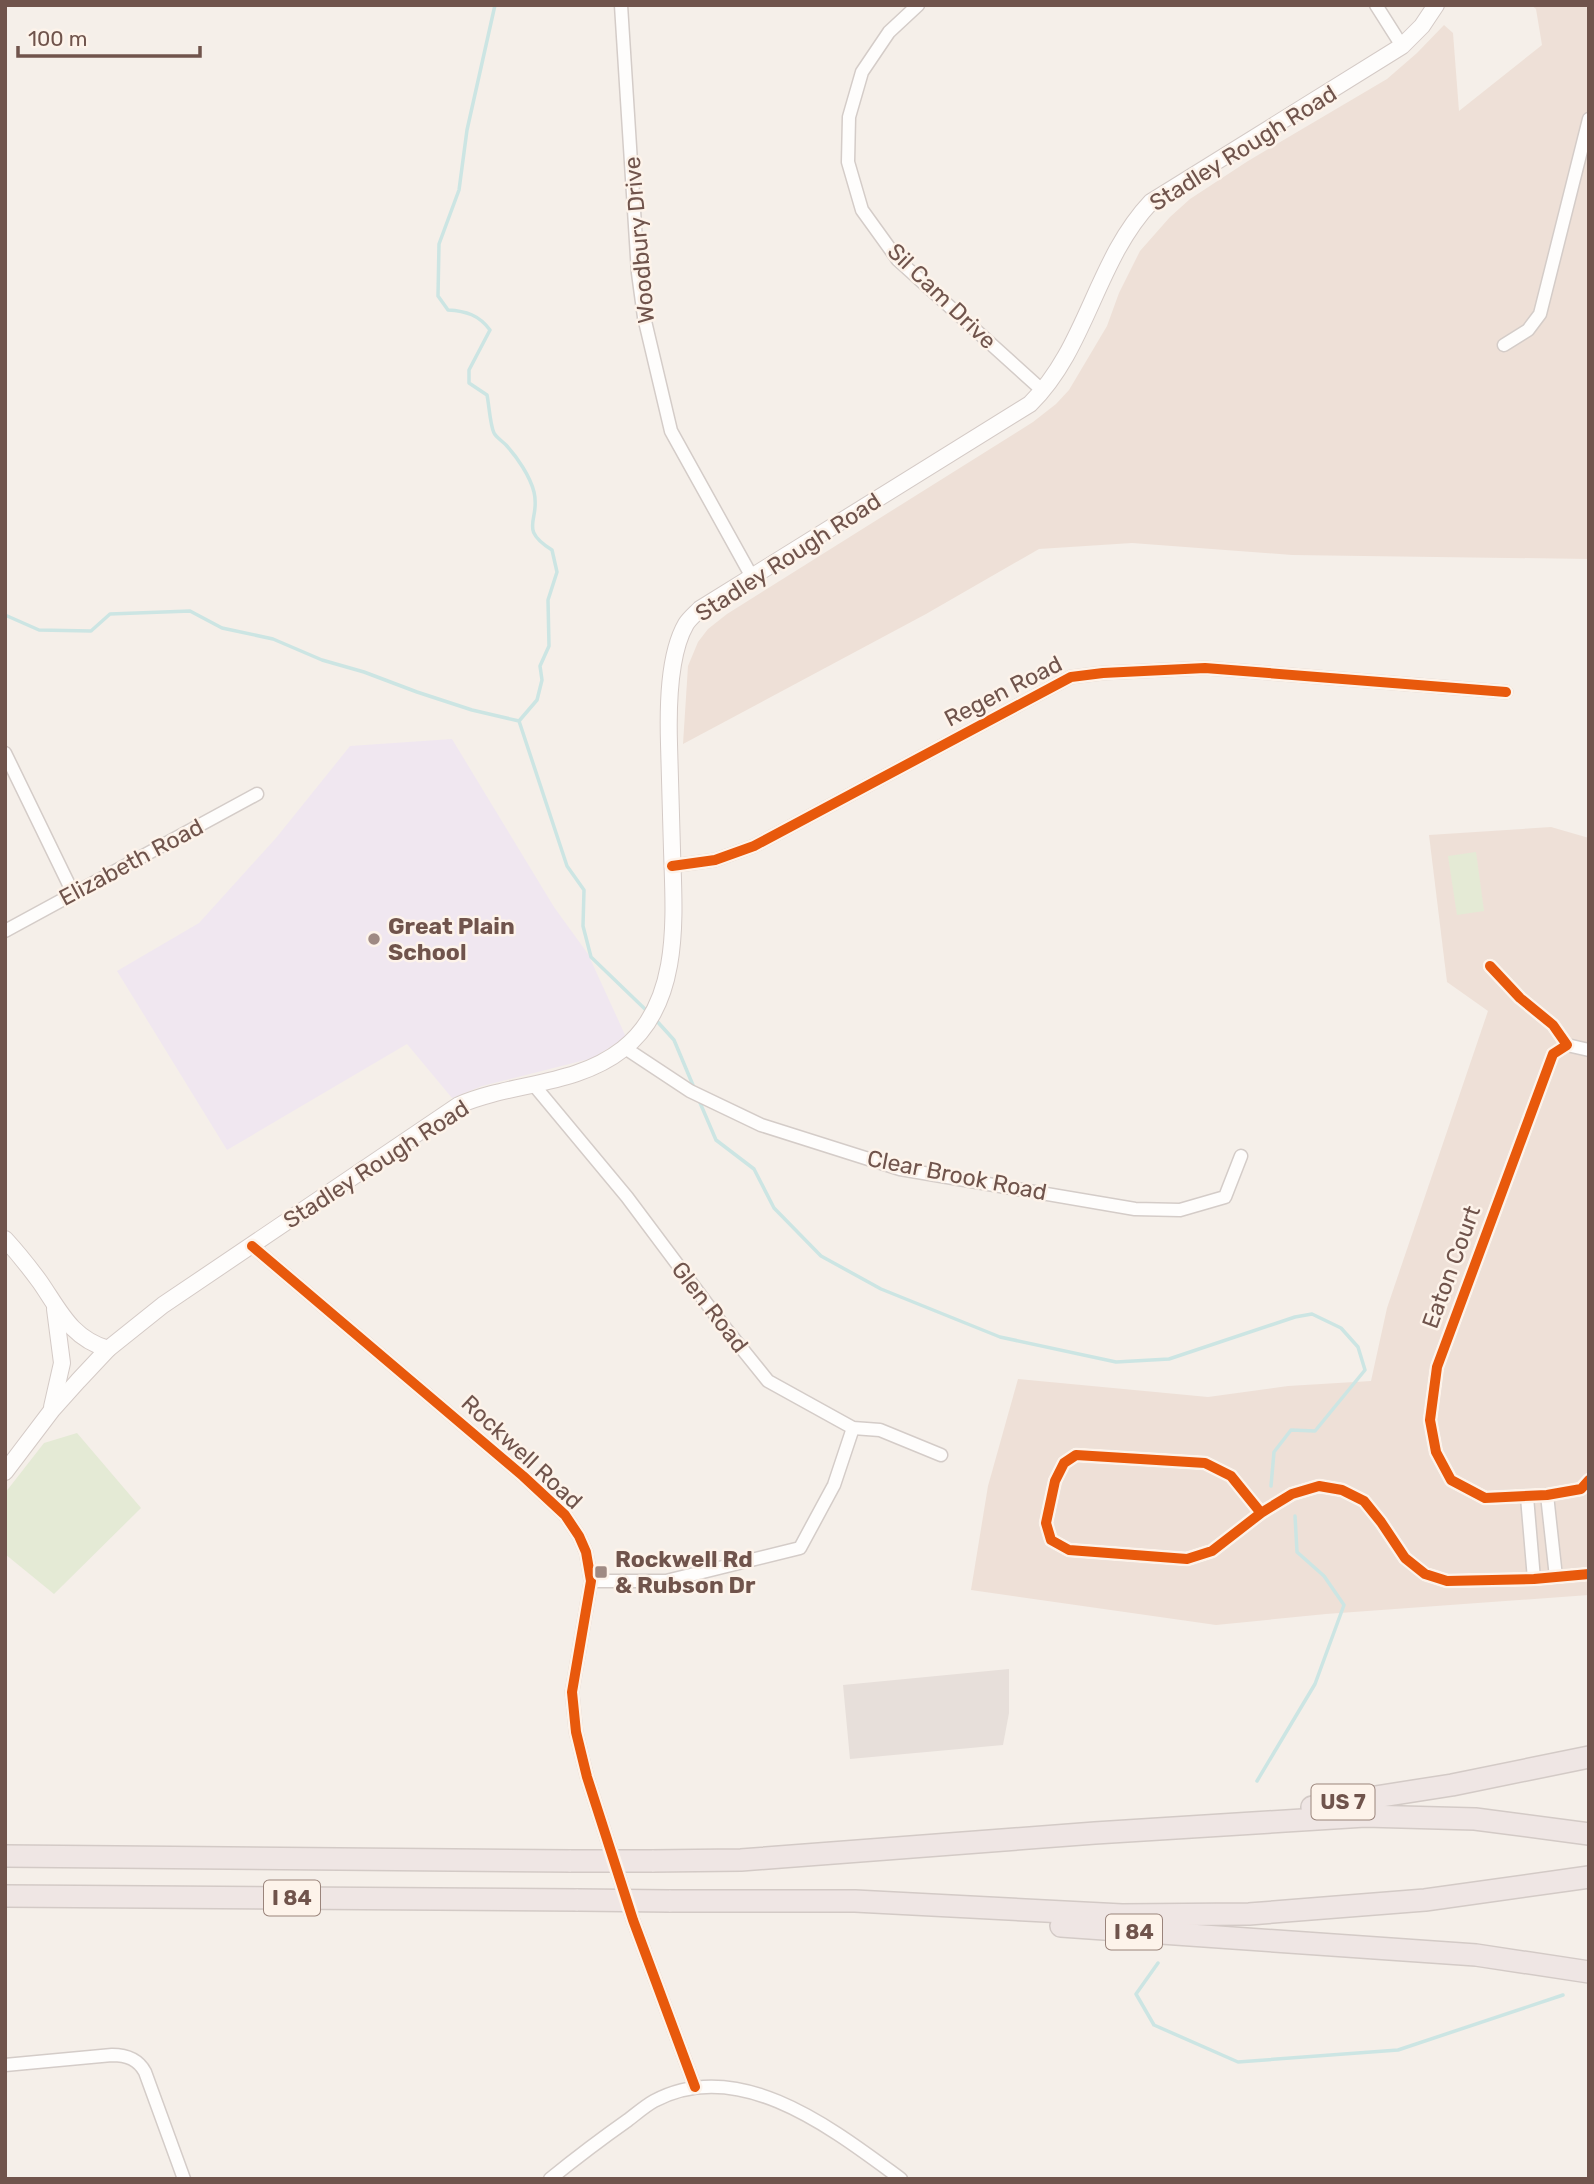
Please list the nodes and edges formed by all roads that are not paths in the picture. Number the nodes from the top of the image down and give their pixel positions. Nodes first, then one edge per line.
1 (621, 5) edge
2 (918, 5) edge
3 (1376, 5) edge
4 (1436, 5) edge
5 (1402, 47) junction
6 (1589, 119) edge
7 (1504, 345) dead end
8 (1043, 391) junction
9 (752, 577) junction
10 (1507, 692) dead end
11 (5, 753) edge
12 (257, 794) dead end
13 (672, 866) junction
14 (73, 892) junction
15 (5, 931) edge
16 (1490, 966) dead end
17 (1567, 1045) junction
18 (625, 1048) junction
19 (1589, 1050) edge
20 (533, 1084) junction
21 (1241, 1156) dead end
22 (5, 1239) edge
23 (252, 1246) junction
24 (54, 1306) junction
25 (108, 1349) junction
26 (52, 1410) junction
27 (853, 1428) junction
28 (941, 1455) dead end
29 (5, 1472) edge
30 (1589, 1480) edge
31 (1547, 1495) junction
32 (1527, 1497) junction
33 (1261, 1513) junction
34 (1589, 1574) edge
35 (1556, 1577) junction
36 (1534, 1578) junction
37 (591, 1581) junction
38 (1589, 1757) edge
39 (1095, 1833) junction
40 (1589, 1834) edge
41 (5, 1856) edge
42 (1589, 1877) edge
43 (5, 1896) edge
44 (673, 1902) junction
45 (1589, 1972) edge
46 (5, 2065) edge
47 (695, 2087) junction
48 (184, 2179) edge
49 (550, 2179) edge
50 (901, 2179) edge

1 - 9 street, Woodbury Drive
2 - 8 street, Sil Cam Drive
3 - 5 street
4 - 5 main road, Stadley Rough Road
5 - 8 main road, Stadley Rough Road
6 - 7 street
8 - 9 main road, Stadley Rough Road
9 - 13 main road, Stadley Rough Road
10 - 13 street, Regen Road
11 - 14 street
12 - 14 street, Elizabeth Road
13 - 18 main road, Stadley Rough Road
14 - 15 street, Elizabeth Road
16 - 17 street
17 - 19 street
17 - 32 street, Eaton Court
18 - 20 main road, Stadley Rough Road
18 - 21 street, Clear Brook Road
20 - 23 main road, Stadley Rough Road
20 - 27 street, Glen Road
22 - 24 main road
23 - 25 main road, Stadley Rough Road
23 - 37 street, Rockwell Road
24 - 25 main road
24 - 26 main road
25 - 26 main road, Stadley Rough Road
26 - 29 main road, Stadley Rough Road
27 - 28 street, Glen Road
27 - 37 street
30 - 31 street, Eaton Court
31 - 32 street, Eaton Court
31 - 35 street
32 - 36 street
33 - 33 street
33 - 36 street
34 - 35 street
35 - 36 street
37 - 47 street, Rockwell Road
38 - 39 highway, US 7
39 - 40 highway, I 84
39 - 41 highway, I 84, bridge
42 - 44 highway
43 - 44 highway, I 84, bridge
44 - 45 highway, I 84
46 - 48 street
47 - 49 street
47 - 50 street

